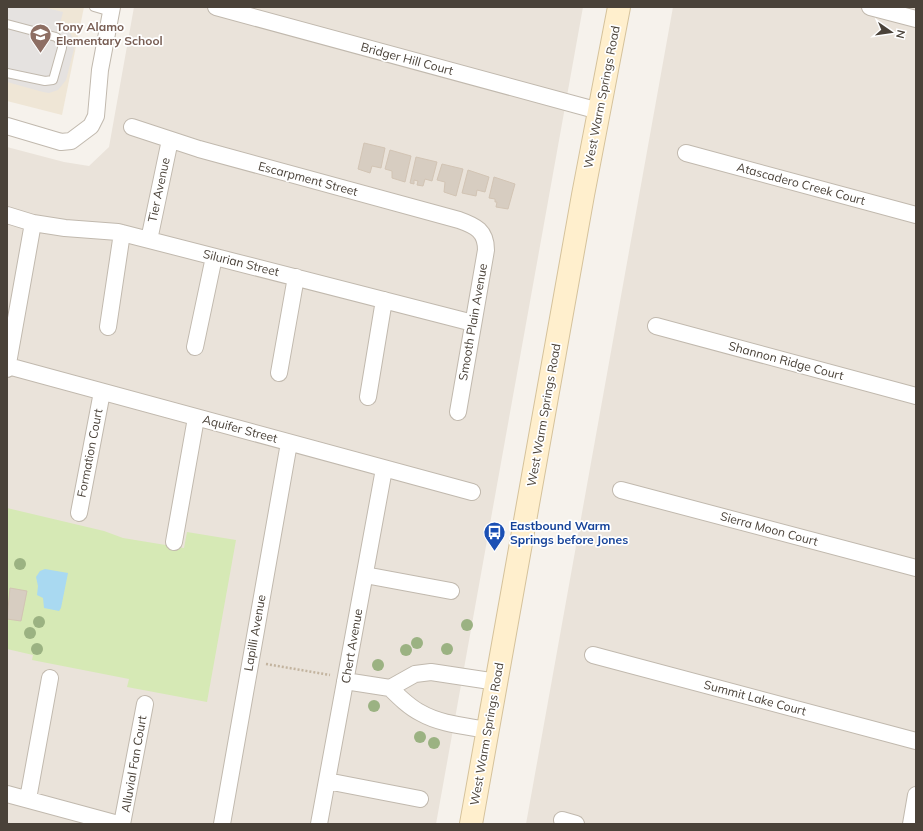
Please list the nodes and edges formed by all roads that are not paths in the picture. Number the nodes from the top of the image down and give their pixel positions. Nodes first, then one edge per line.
1 (94, 7) edge
2 (216, 7) edge
3 (619, 7) edge
4 (875, 8) edge
5 (111, 9) edge
6 (916, 20) edge
7 (7, 24) edge
8 (7, 73) edge
9 (599, 111) junction
10 (7, 126) edge
11 (132, 127) dead end
12 (170, 140) junction
13 (686, 153) dead end
14 (7, 215) edge
15 (916, 215) edge
16 (33, 223) junction
17 (483, 233) joint
18 (122, 234) junction
19 (149, 240) junction
20 (214, 257) junction
21 (296, 277) junction
22 (384, 300) junction
23 (473, 323) junction
24 (656, 326) dead end
25 (108, 327) dead end
26 (195, 347) dead end
27 (7, 368) edge
28 (279, 374) dead end
29 (102, 392) junction
30 (916, 396) edge
31 (368, 397) dead end
32 (458, 412) dead end
33 (196, 418) junction
34 (289, 443) junction
35 (384, 469) junction
36 (621, 490) dead end
37 (472, 492) dead end
38 (79, 513) dead end
39 (174, 542) dead end
40 (916, 568) edge
41 (365, 575) junction
42 (451, 591) dead end
43 (593, 655) dead end
44 (50, 678) dead end
45 (346, 679) junction
46 (497, 682) junction
47 (390, 688) junction
48 (145, 704) dead end
49 (487, 730) junction
50 (916, 741) edge
51 (327, 781) junction
52 (7, 794) edge
53 (916, 795) edge
54 (420, 799) dead end
55 (28, 800) junction
56 (118, 824) edge
57 (122, 824) edge
58 (222, 824) edge
59 (319, 824) edge
60 (471, 824) edge
61 (911, 824) edge

1 - 5 lane
2 - 9 street, Bridger Hill Court
3 - 9 main road, West Warm Springs Road
4 - 6 street
5 - 10 street
7 - 8 lane
9 - 46 main road, West Warm Springs Road
11 - 12 street, Escarpment Street
12 - 17 street, Escarpment Street
12 - 19 street, Tier Avenue
13 - 15 street, Atascadero Creek Court
14 - 16 street, Silurian Street
16 - 18 street, Silurian Street
16 - 27 street
17 - 23 street, Smooth Plain Avenue
18 - 19 street, Silurian Street
18 - 25 street
19 - 20 street, Silurian Street
20 - 21 street, Silurian Street
20 - 26 street
21 - 22 street, Silurian Street
21 - 28 street
22 - 23 street, Silurian Street
22 - 31 street
23 - 32 street, Smooth Plain Avenue
24 - 30 street, Shannon Ridge Court
27 - 29 street, Aquifer Street
29 - 33 street, Aquifer Street
29 - 38 street, Formation Court
33 - 34 street, Aquifer Street
33 - 39 street
34 - 35 street, Aquifer Street
34 - 58 street, Lapilli Avenue
35 - 37 street, Aquifer Street
35 - 41 street, Chert Avenue
36 - 40 street, Sierra Moon Court
41 - 42 street
41 - 45 street, Chert Avenue
43 - 50 street, Summit Lake Court
44 - 55 street
45 - 47 street
45 - 51 street, Chert Avenue
46 - 47 street
46 - 49 main road, West Warm Springs Road
47 - 49 street
48 - 57 street, Alluvial Fan Court
49 - 60 main road, West Warm Springs Road
51 - 54 street
51 - 59 street, Chert Avenue
52 - 55 street
53 - 61 street
55 - 56 street

